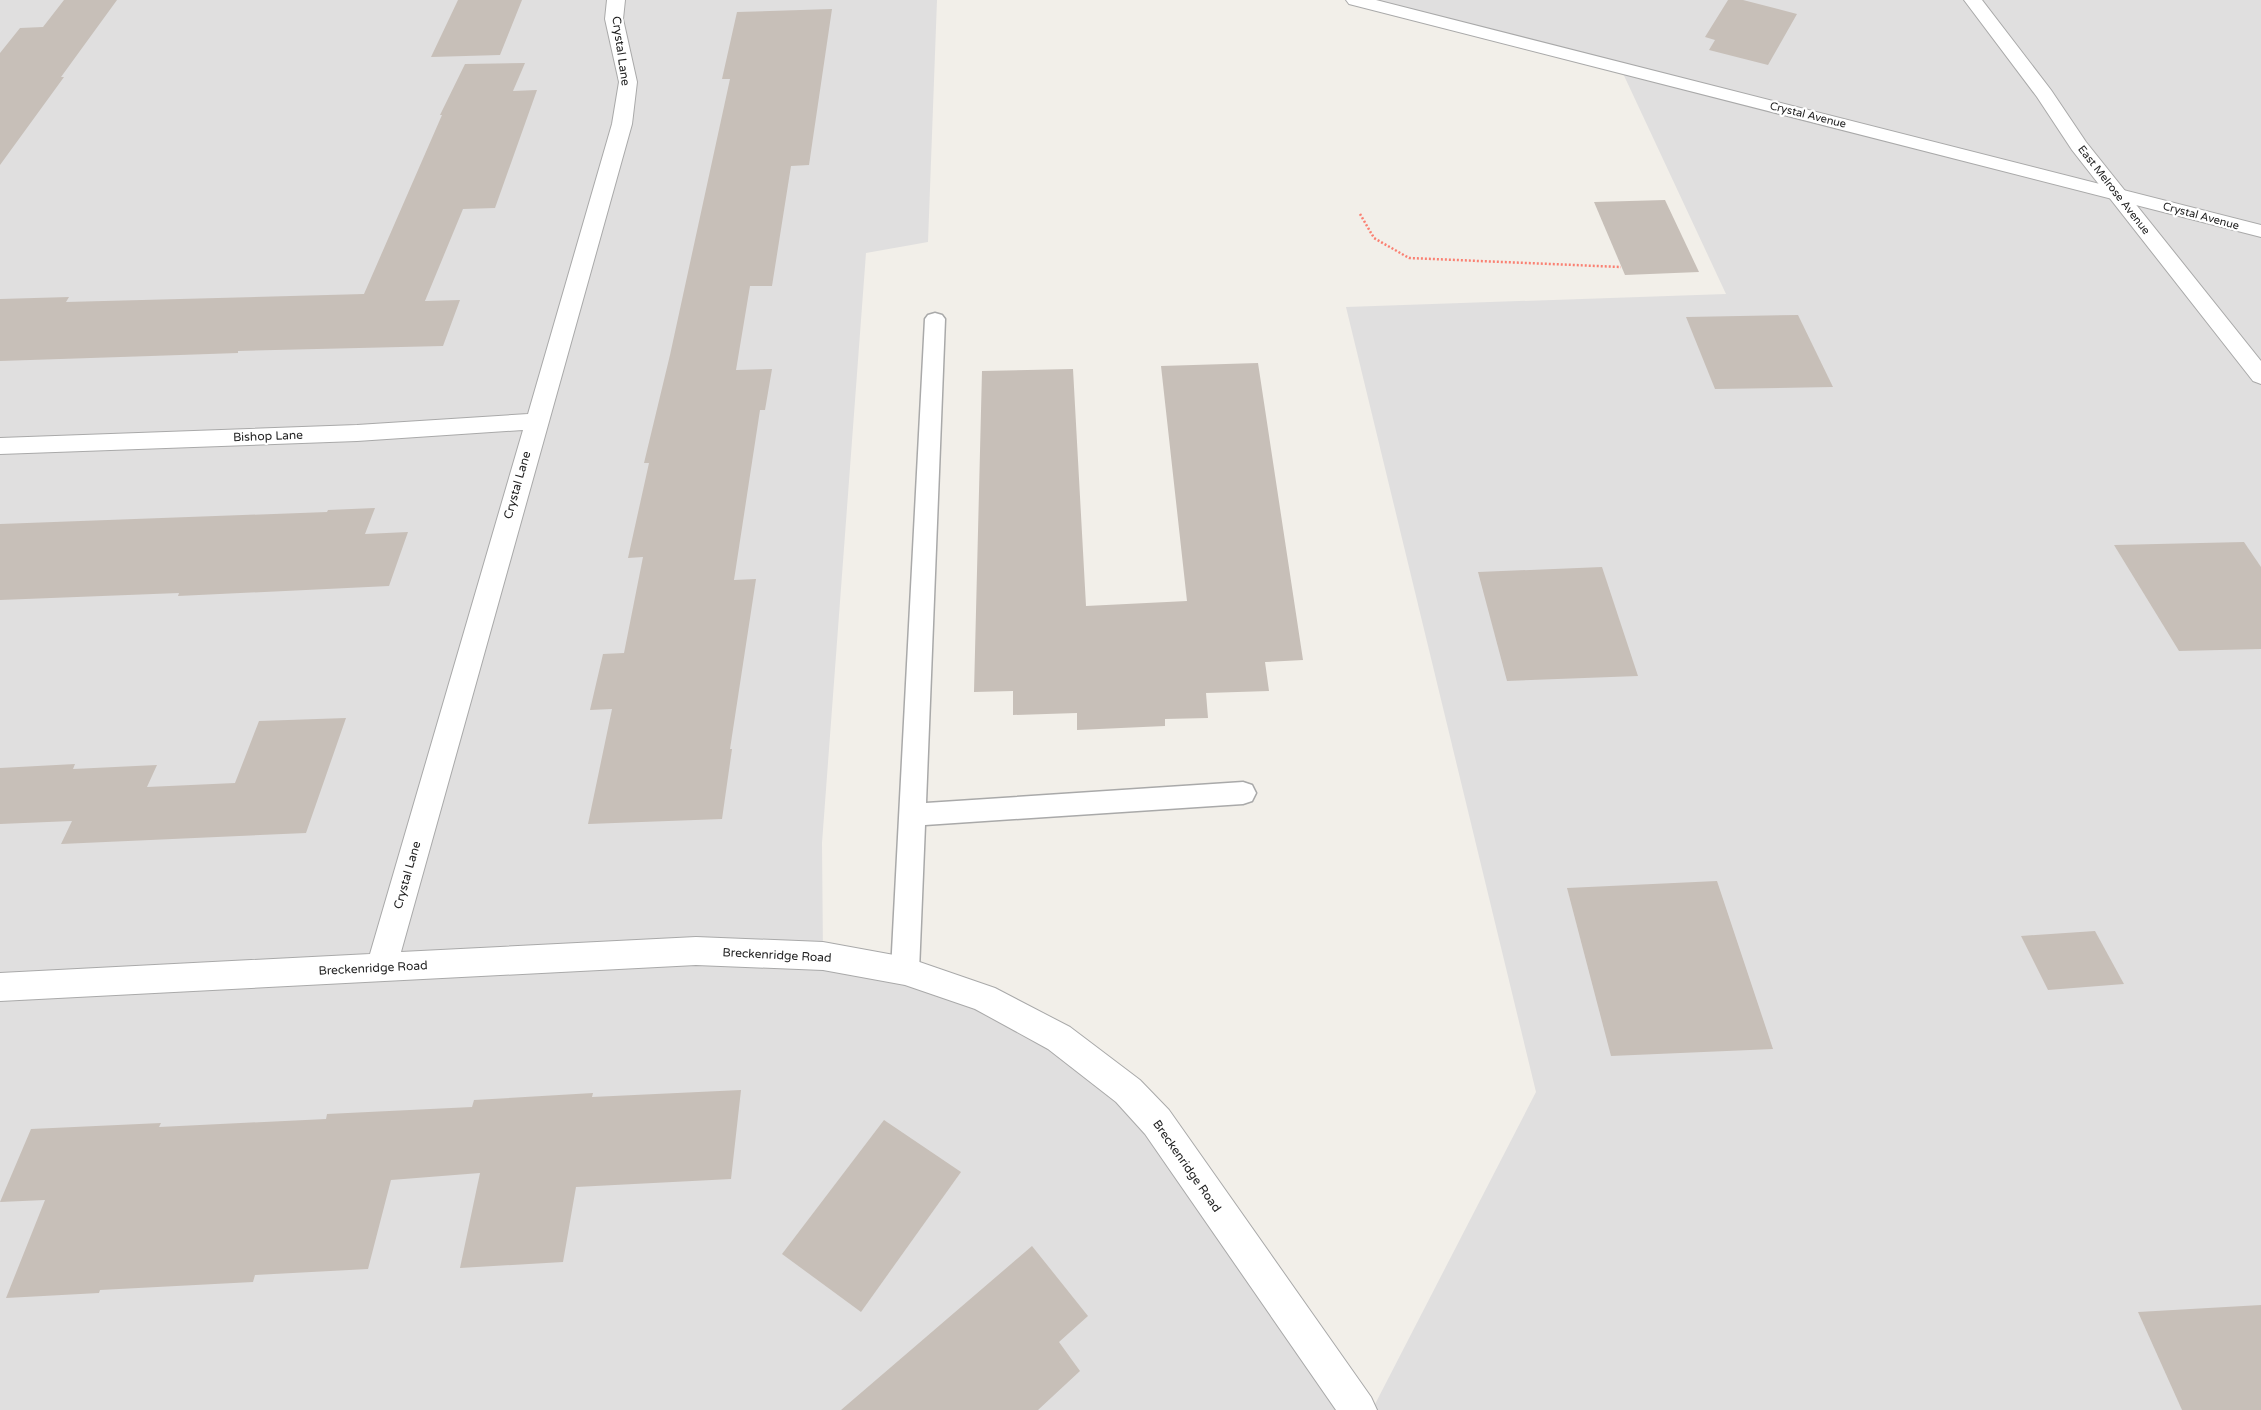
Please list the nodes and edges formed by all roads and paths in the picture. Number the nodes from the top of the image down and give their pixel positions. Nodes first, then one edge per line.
1 (616, 0) edge
2 (1355, 0) edge
3 (1973, 0) edge
4 (2116, 193) junction
5 (1360, 214) dead end
6 (2261, 231) edge
7 (1621, 267) dead end
8 (935, 319) dead end
9 (2261, 376) edge
10 (536, 421) junction
11 (0, 446) edge
12 (1243, 793) dead end
13 (912, 815) junction
14 (381, 968) junction
15 (905, 971) junction
16 (0, 987) edge
17 (1358, 1410) edge

1 - 10 street, Crystal Lane
2 - 4 street, Crystal Avenue
3 - 4 street, East Melrose Avenue
4 - 6 street, Crystal Avenue
4 - 9 street, East Melrose Avenue
5 - 7 path
8 - 13 lane
10 - 11 street, Bishop Lane
10 - 14 street, Crystal Lane
12 - 13 lane
13 - 15 lane
14 - 15 street, Breckenridge Road
14 - 16 street, Breckenridge Road
15 - 17 street, Breckenridge Road

